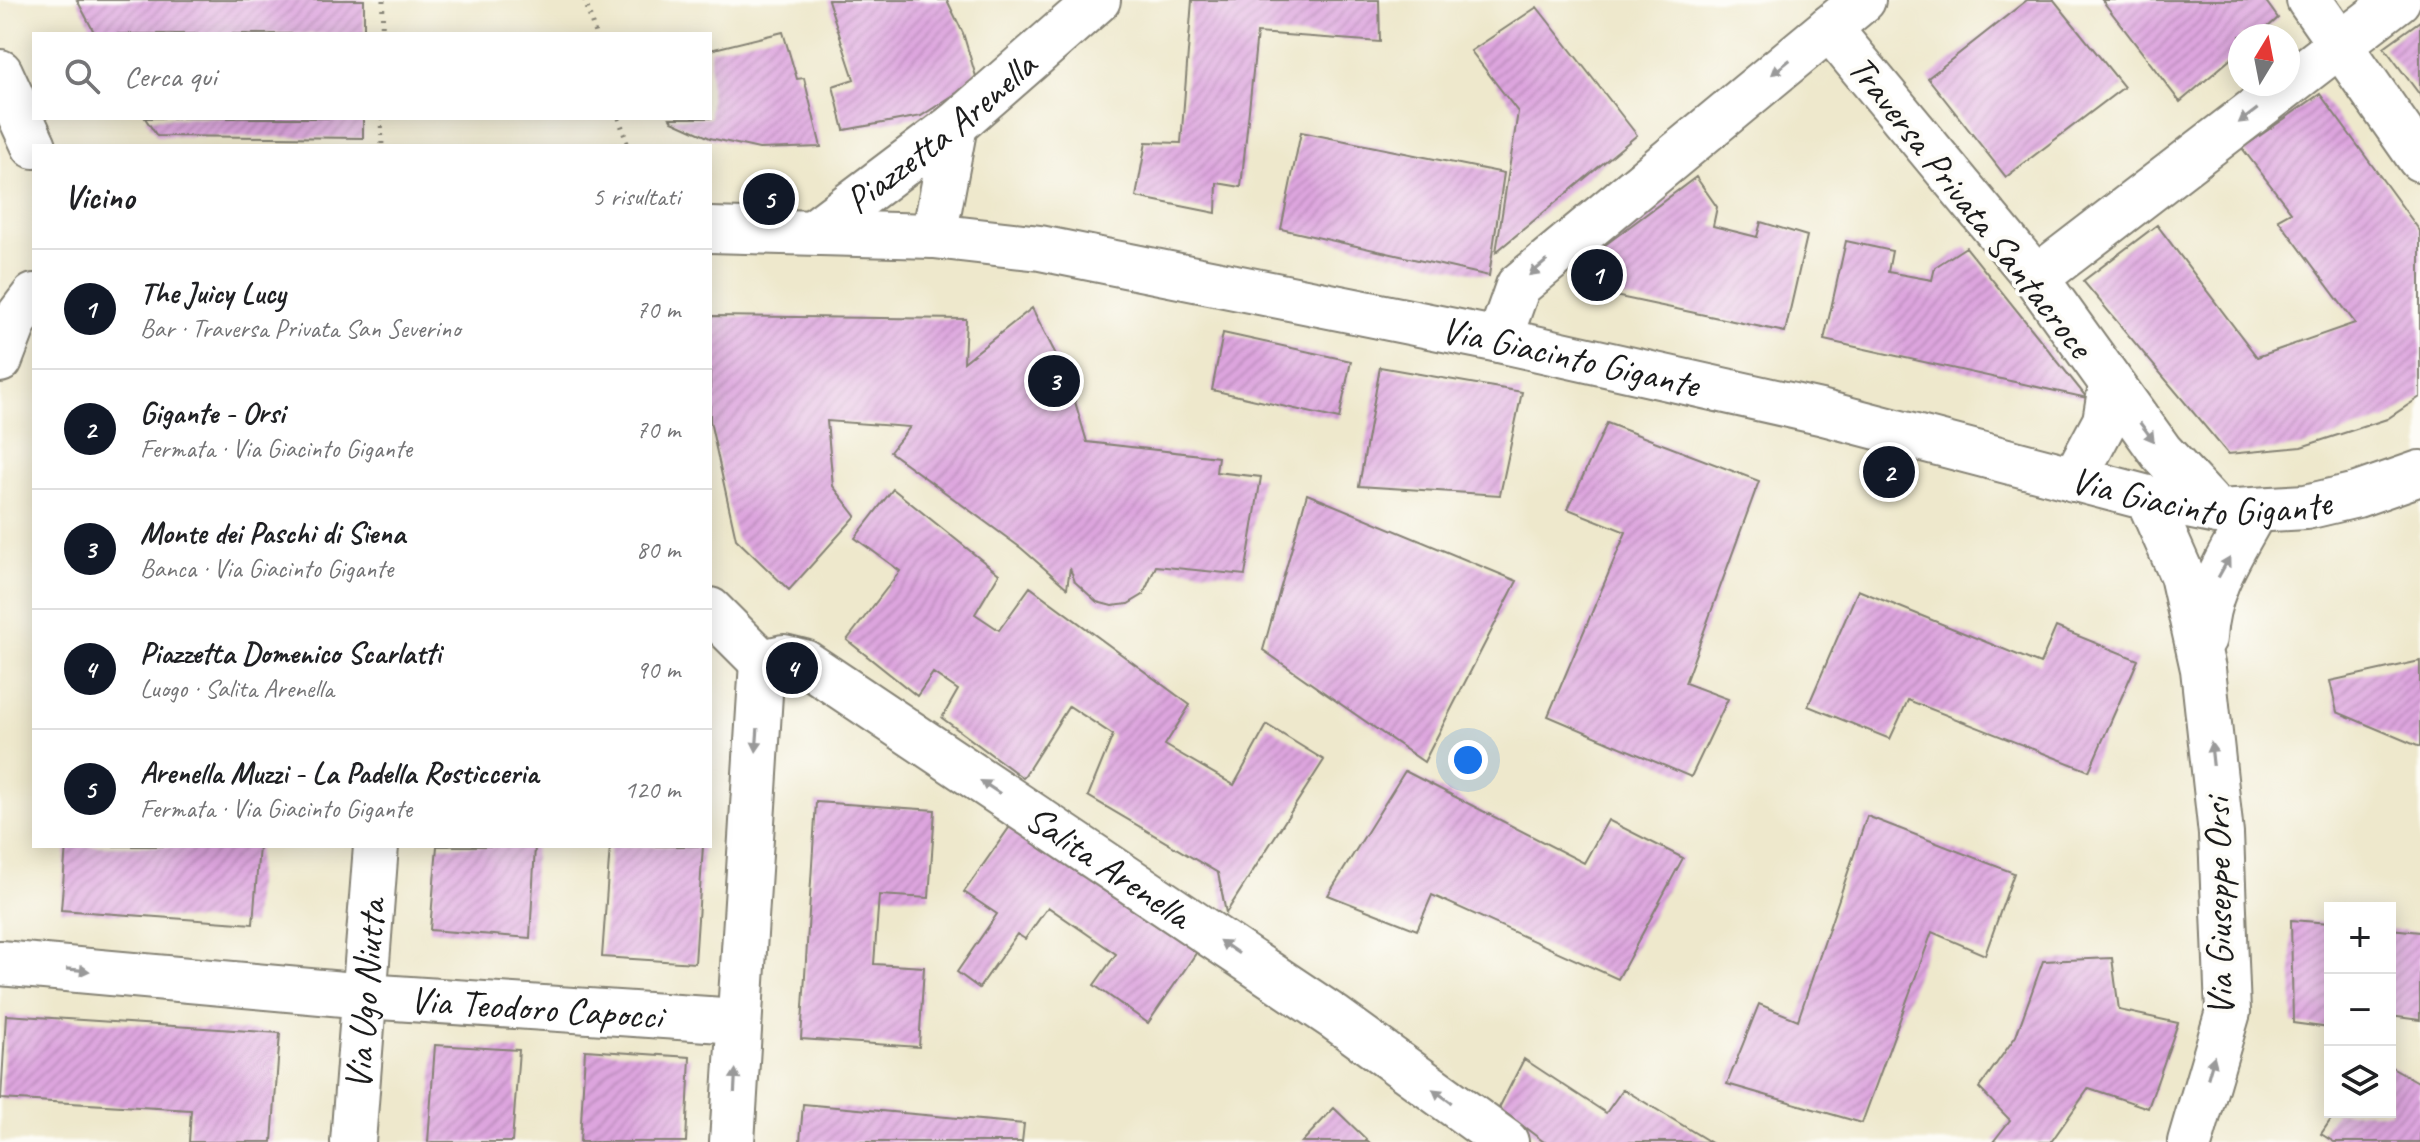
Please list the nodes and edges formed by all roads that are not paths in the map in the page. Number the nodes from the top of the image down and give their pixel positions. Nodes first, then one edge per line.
1 (1098, 0) edge
2 (1863, 0) edge
3 (2309, 0) edge
4 (2398, 0) edge
5 (1829, 28) junction
6 (2342, 45) junction
7 (0, 72) edge
8 (955, 125) junction
9 (33, 144) edge
10 (2420, 159) edge
11 (712, 230) edge
12 (816, 230) junction
13 (934, 236) junction
14 (2036, 278) junction
15 (32, 299) edge
16 (1499, 340) junction
17 (0, 360) edge
18 (2111, 385) junction
19 (2420, 473) edge
20 (2074, 479) junction
21 (2148, 498) junction
22 (2236, 512) junction
23 (712, 612) edge
24 (762, 662) junction
25 (2203, 669) junction
26 (376, 848) edge
27 (0, 963) edge
28 (365, 996) junction
29 (738, 1021) junction
30 (353, 1142) edge
31 (732, 1142) edge
32 (1506, 1142) edge
33 (2190, 1142) edge

1 - 8 main road, Piazzetta Arenella
2 - 5 main road
3 - 6 main road
4 - 6 main road
5 - 14 main road, Traversa Privata Santacroce
5 -> 16 main road
6 - 10 main road
6 -> 14 main road
7 - 9 main road
8 - 12 main road, Piazzetta Arenella
8 - 13 main road
11 - 12 main road, Via Giacinto Gigante
12 - 13 main road, Via Giacinto Gigante
13 - 16 main road, Via Giacinto Gigante
14 - 18 main road, Traversa Privata Santacroce
15 - 17 main road
16 - 20 main road, Via Giacinto Gigante
18 - 20 main road, Traversa Privata Santacroce
18 -> 22 main road, Traversa Privata Santacroce
19 - 22 main road, Via Giacinto Gigante
20 - 21 main road, Via Giacinto Gigante
21 - 22 main road, Via Giacinto Gigante
21 - 25 main road, Via Giuseppe Orsi
25 -> 22 main road, Via Giuseppe Orsi
23 - 24 main road
24 -> 29 main road
32 -> 24 main road, Salita Arenella
33 -> 25 main road, Via Giuseppe Orsi
26 - 28 main road, Via Ugo Niutta
27 -> 28 main road, Via Teodoro Capocci
28 - 29 main road, Via Teodoro Capocci
28 - 30 main road, Via Ugo Niutta
31 -> 29 main road

